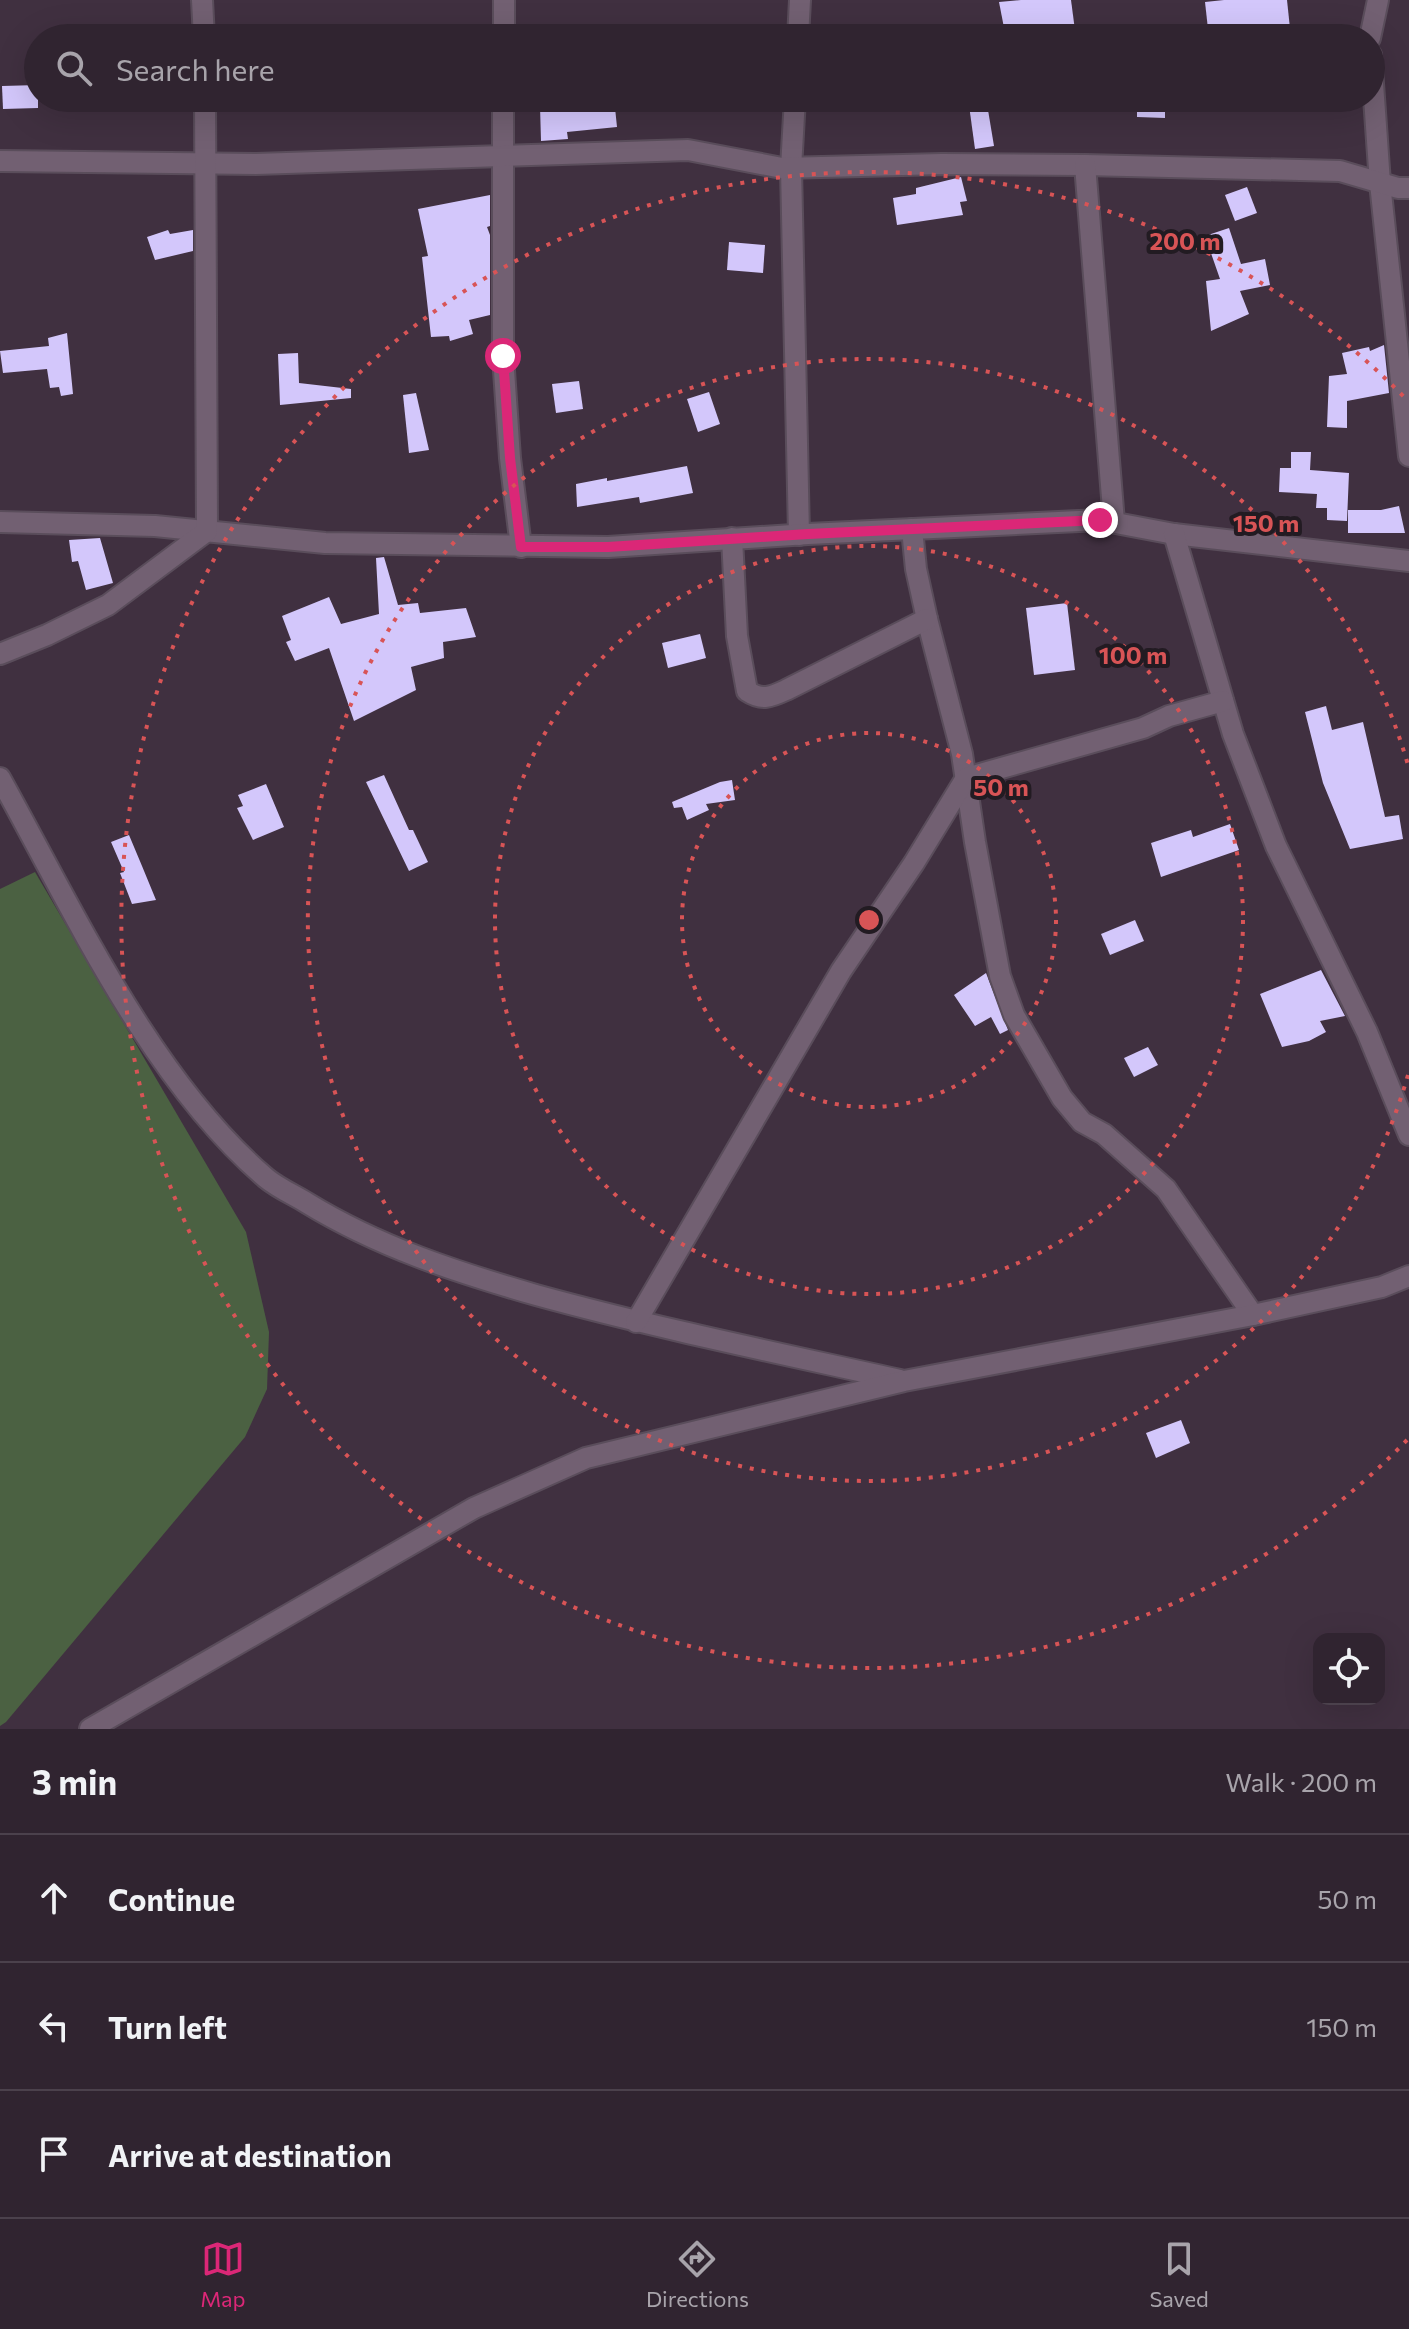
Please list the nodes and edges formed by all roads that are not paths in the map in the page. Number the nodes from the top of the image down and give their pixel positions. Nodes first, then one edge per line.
1 (202, 0) edge
2 (504, 0) edge
3 (800, 0) edge
4 (1378, 0) edge
5 (203, 24) edge
6 (504, 24) edge
7 (799, 24) edge
8 (1373, 24) edge
9 (205, 112) edge
10 (503, 112) edge
11 (794, 112) edge
12 (1375, 112) edge
13 (502, 157) junction
14 (0, 161) edge
15 (207, 164) junction
16 (1085, 165) junction
17 (791, 168) junction
18 (1380, 183) junction
19 (1409, 188) edge
20 (1409, 456) edge
21 (0, 522) edge
22 (1114, 522) junction
23 (912, 529) junction
24 (207, 531) junction
25 (1174, 534) junction
26 (799, 535) junction
27 (732, 538) junction
28 (521, 547) junction
29 (1409, 561) edge
30 (927, 619) junction
31 (0, 654) edge
32 (1223, 701) junction
33 (0, 778) edge
34 (966, 778) junction
35 (1408, 1128) edge
36 (1409, 1276) edge
37 (1253, 1315) junction
38 (636, 1322) junction
39 (904, 1381) junction
40 (90, 1729) edge

1 - 5 street
2 - 6 street
3 - 7 street
4 - 8 street
9 - 15 street
10 - 13 street
11 - 17 street
12 - 18 street
13 - 15 street
13 - 17 street
13 - 28 street
14 - 15 street
15 - 24 street
16 - 17 street
16 - 18 street
16 - 22 street
17 - 26 street
18 - 19 street
18 - 20 street
21 - 24 street
22 - 23 street
22 - 25 street
23 - 26 street
23 - 30 street
24 - 28 street
24 - 31 street
25 - 29 street
25 - 32 street
26 - 27 street
27 - 28 street
27 - 30 street
30 - 34 street
32 - 34 street
32 - 35 street
33 - 38 street
34 - 37 street
34 - 38 street
36 - 37 street
37 - 39 street
38 - 39 street
39 - 40 street

